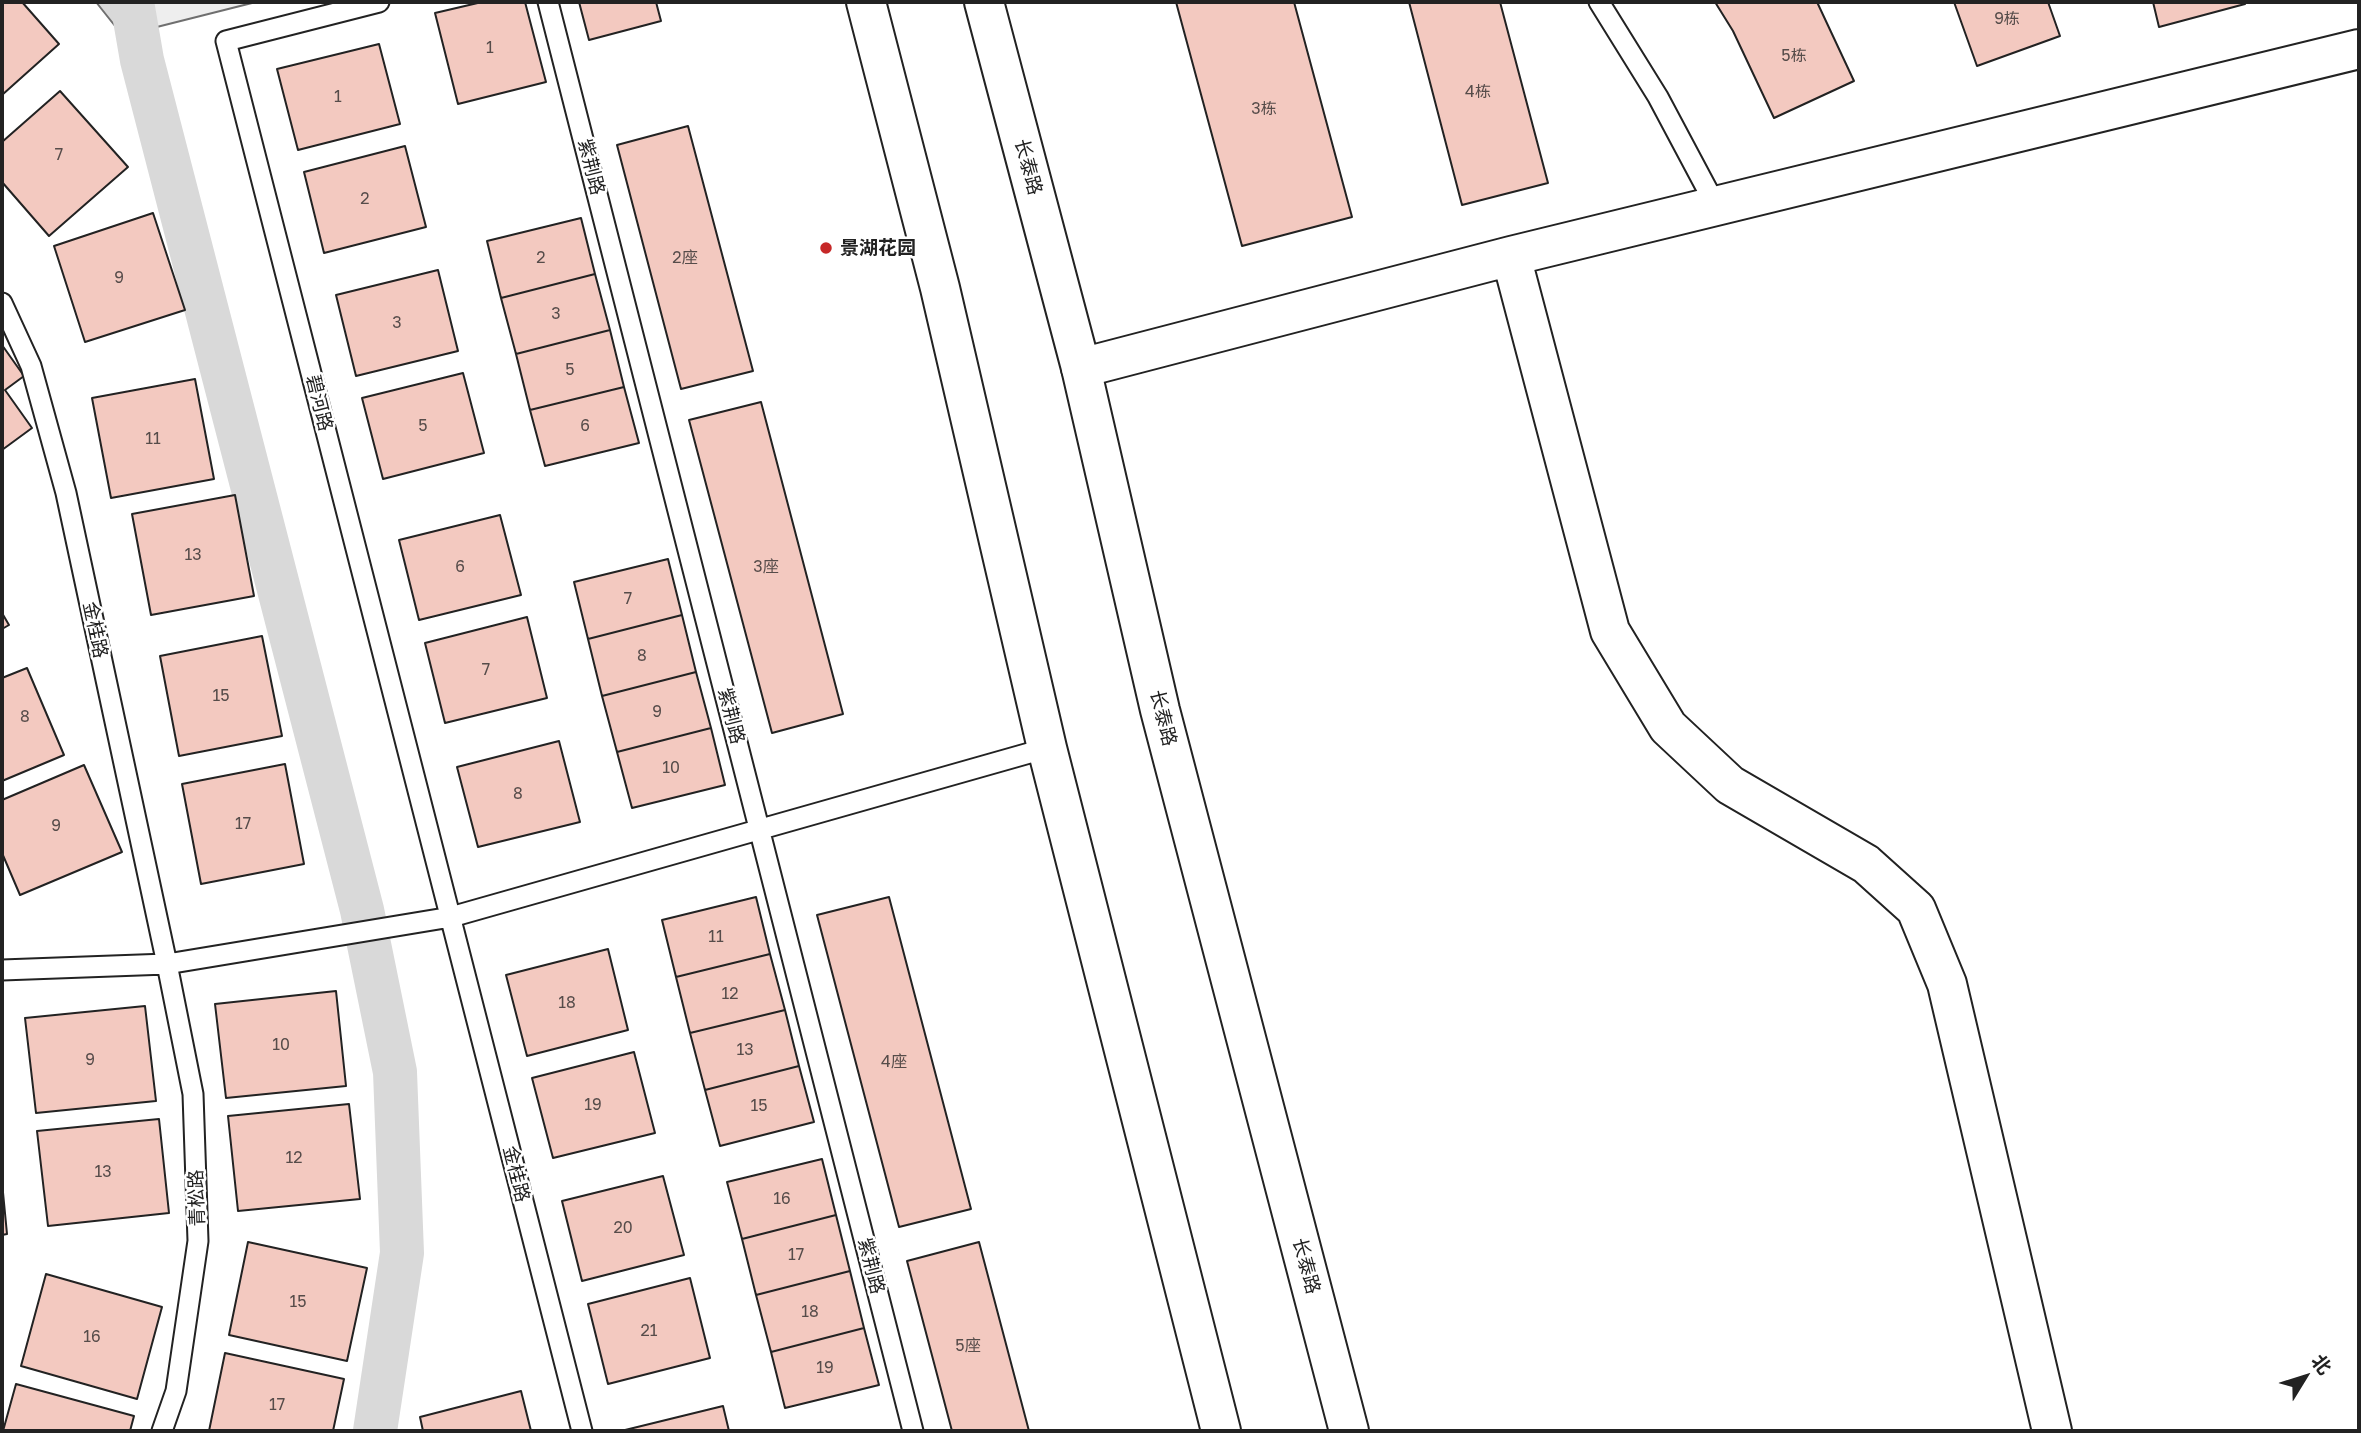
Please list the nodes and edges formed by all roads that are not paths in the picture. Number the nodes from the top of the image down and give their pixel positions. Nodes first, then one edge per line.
1 (379, 2) edge
2 (548, 2) edge
3 (866, 2) edge
4 (984, 2) edge
5 (1599, 2) edge
6 (2359, 49) edge
7 (1716, 206) junction
8 (1511, 256) junction
9 (2, 303) edge
10 (1081, 368) junction
11 (1047, 748) junction
12 (760, 830) junction
13 (451, 917) junction
14 (167, 964) junction
15 (3, 968) edge
16 (162, 1431) edge
17 (582, 1431) edge
18 (913, 1431) edge
19 (1221, 1431) edge
20 (1349, 1431) edge
21 (2052, 1431) edge

1 - 13 lane, 碧河路
2 - 12 lane, 紫荆路
3 - 11 main road
4 - 10 main road, 长泰路
5 - 7 lane
6 - 7 main road
7 - 8 main road
8 - 10 main road
8 - 21 main road
9 - 14 lane, 金桂路
10 - 20 main road, 长泰路
11 - 12 lane
11 - 19 main road
12 - 13 lane
12 - 18 lane, 紫荆路
13 - 14 lane
13 - 17 lane, 金桂路
14 - 15 lane
14 - 16 lane, 青松路

